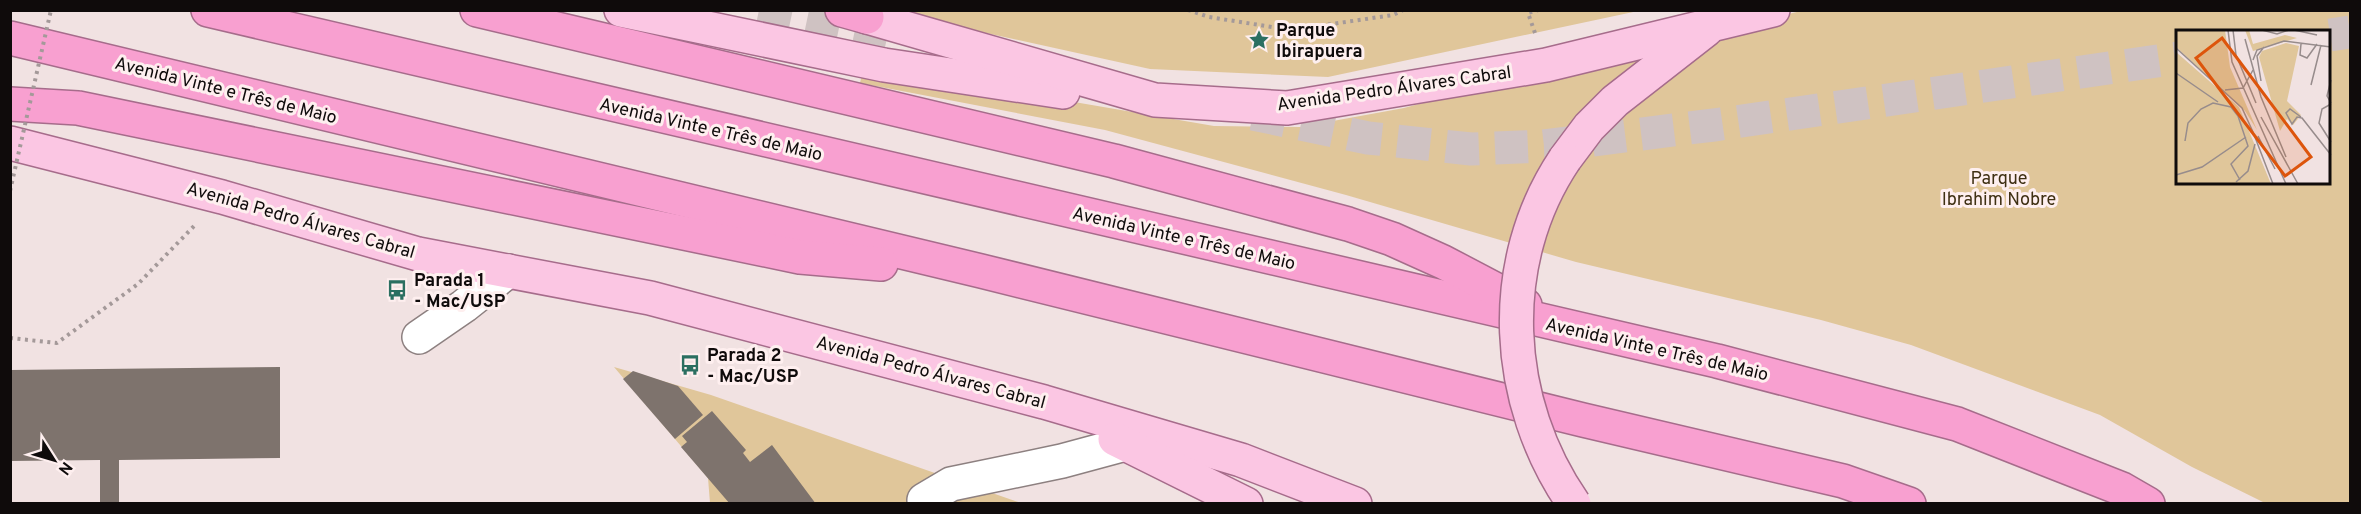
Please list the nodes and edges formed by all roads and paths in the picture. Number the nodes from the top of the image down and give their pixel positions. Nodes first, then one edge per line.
1 (51, 10) edge
2 (208, 10) edge
3 (477, 10) edge
4 (621, 10) edge
5 (1188, 10) edge
6 (1403, 10) edge
7 (1773, 10) edge
8 (854, 13) edge
9 (1714, 24) junction
10 (13, 40) edge
11 (1155, 100) junction
12 (10, 104) edge
13 (10, 143) edge
14 (10, 191) edge
15 (204, 216) dead end
16 (508, 271) junction
17 (981, 271) junction
18 (1566, 327) junction
19 (419, 337) dead end
20 (10, 338) edge
21 (1044, 402) junction
22 (1125, 444) junction
23 (924, 500) dead end
24 (1246, 504) edge
25 (1355, 504) edge
26 (1574, 504) edge
27 (1909, 504) edge
28 (2148, 504) edge

1 - 14 path, bridge
2 - 18 highway, Avenida Vinte e Três de Maio
3 - 18 highway
4 - 11 main road
5 - 6 path
7 - 9 main road, Avenida Pedro Álvares Cabral
8 - 11 main road, Avenida Pedro Álvares Cabral
9 - 11 main road, Avenida Pedro Álvares Cabral
9 - 26 main road, bridge
10 - 17 highway, Avenida Vinte e Três de Maio
12 - 17 highway
13 - 16 main road, Avenida Pedro Álvares Cabral
15 - 20 path
16 - 19 lane
16 - 21 main road, Avenida Pedro Álvares Cabral
17 - 27 highway, Avenida Vinte e Três de Maio
18 - 28 highway, Avenida Vinte e Três de Maio
21 - 22 main road
21 - 25 main road, Avenida Pedro Álvares Cabral
22 - 23 lane
22 - 24 main road

